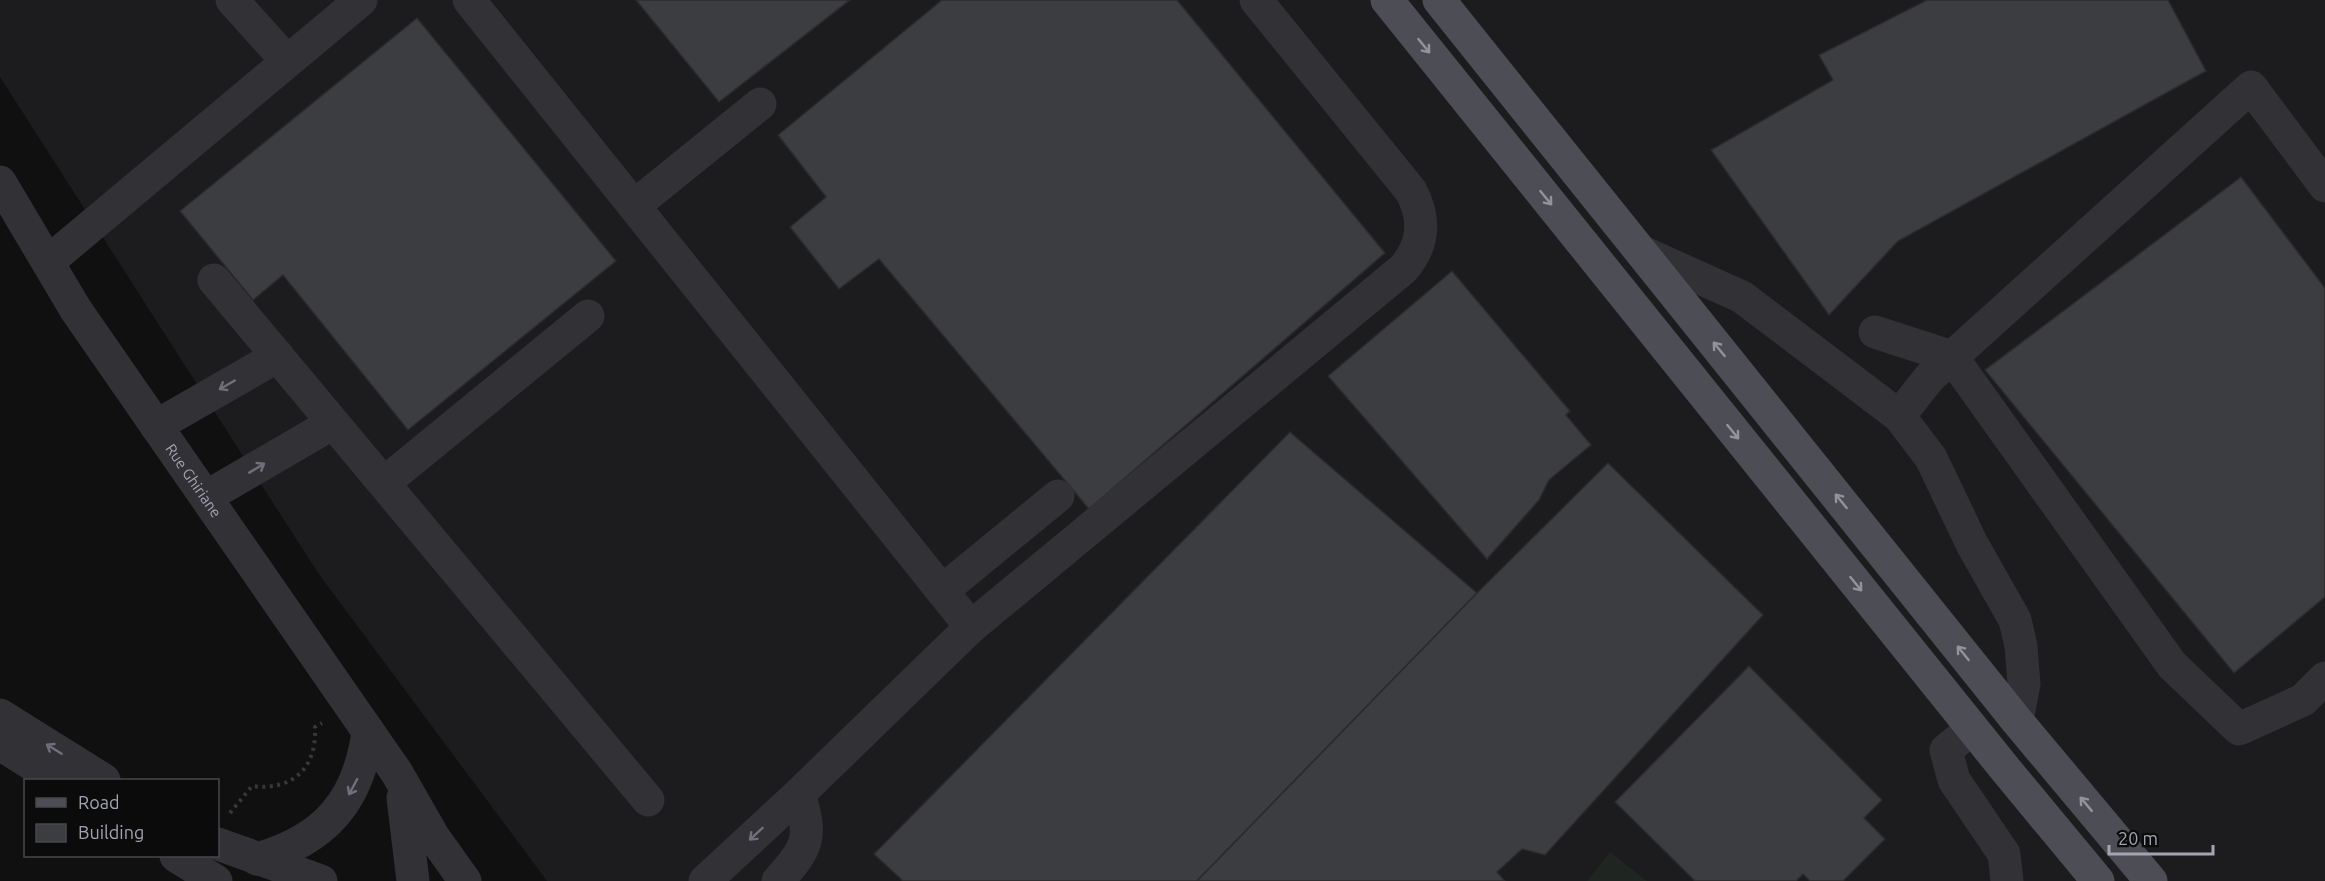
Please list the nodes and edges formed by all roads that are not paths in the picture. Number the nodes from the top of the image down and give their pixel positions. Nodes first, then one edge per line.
1 (361, 0) edge
2 (469, 0) edge
3 (1256, 0) edge
4 (1388, 0) edge
5 (1439, 0) edge
6 (247, 5) edge
7 (287, 61) junction
8 (760, 104) dead end
9 (0, 182) edge
10 (2325, 186) edge
11 (634, 207) junction
12 (1640, 251) junction
13 (48, 262) junction
14 (214, 280) dead end
15 (588, 316) dead end
16 (1875, 332) dead end
17 (278, 356) junction
18 (1952, 357) junction
19 (1899, 416) junction
20 (333, 423) junction
21 (156, 426) junction
22 (384, 483) junction
23 (1058, 496) dead end
24 (206, 497) junction
25 (942, 591) junction
26 (971, 627) junction
27 (2325, 678) edge
28 (0, 715) edge
29 (360, 719) junction
30 (2017, 721) junction
31 (1972, 729) junction
32 (0, 744) edge
33 (397, 773) junction
34 (55, 779) edge
35 (102, 779) edge
36 (799, 794) junction
37 (648, 800) dead end
38 (221, 832) edge
39 (179, 857) edge
40 (257, 859) junction
41 (216, 881) edge
42 (321, 881) edge
43 (413, 881) edge
44 (465, 881) edge
45 (705, 881) edge
46 (778, 881) edge
47 (2007, 881) edge
48 (2098, 881) edge
49 (2151, 881) edge

1 - 7 street
2 - 11 street
3 - 26 street
4 -> 31 main road
5 - 12 main road
6 - 7 street
7 - 13 street
8 - 11 street
9 - 13 street, Rue Ghiriane
10 - 18 street
11 - 25 street
12 - 19 street
30 -> 12 main road
13 - 21 street, Rue Ghiriane
14 - 17 street
15 - 22 street
16 - 18 street
17 - 20 street
17 -> 21 street
18 - 19 street
18 - 27 street
19 - 30 street
20 - 22 street
24 -> 20 street
21 - 24 street, Rue Ghiriane
22 - 37 street
23 - 25 street
24 - 29 street, Rue Ghiriane
25 - 26 street
26 - 36 street
35 -> 28 street
29 - 33 street, Rue Ghiriane
29 -> 40 street
49 -> 30 main road
31 - 47 street
31 - 48 main road
32 - 34 street
33 - 43 street, Rue Ghiriane
33 - 44 street, Rue Ghiriane
36 -> 45 street
36 - 46 street
38 - 40 street
39 - 41 street
40 - 42 street

